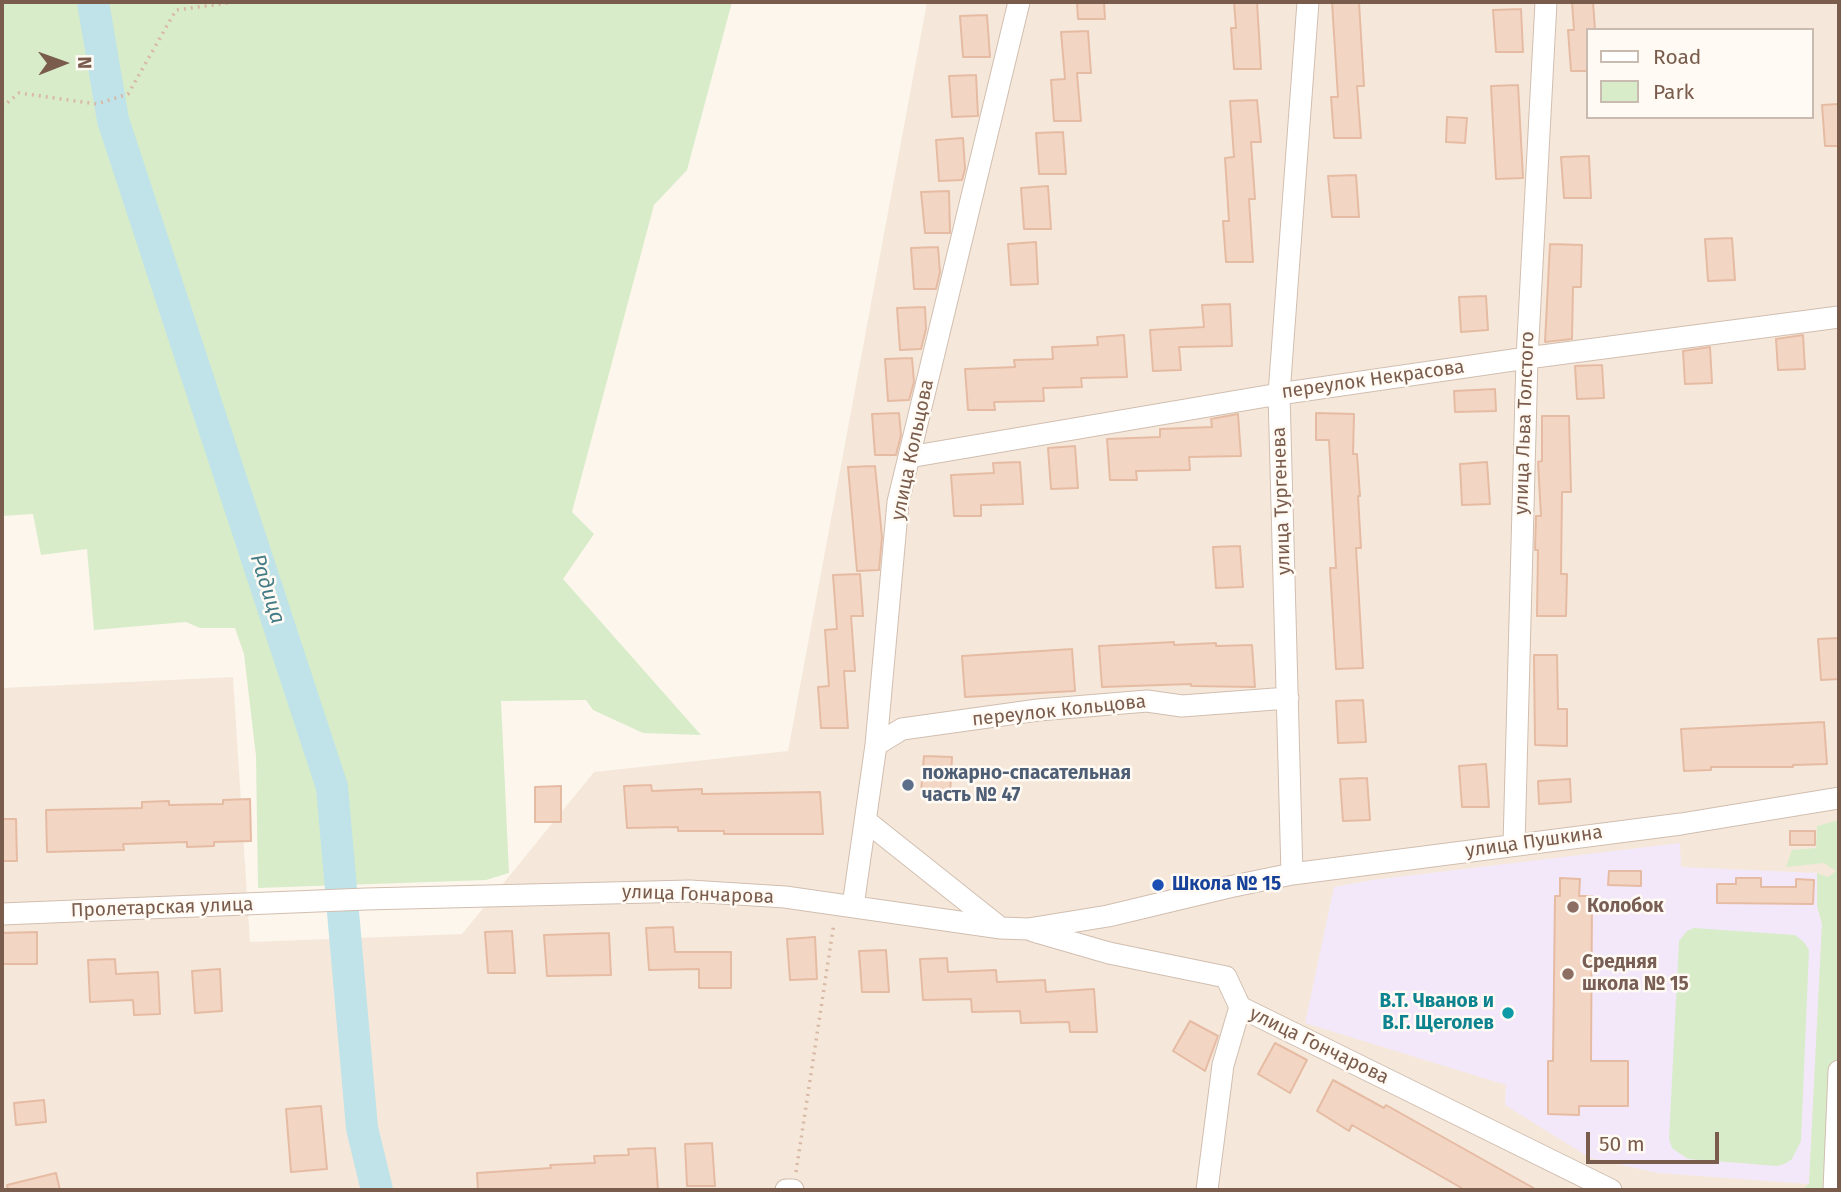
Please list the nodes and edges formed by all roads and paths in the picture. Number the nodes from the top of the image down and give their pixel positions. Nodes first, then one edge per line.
1 (235, 2) edge
2 (1019, 2) edge
3 (1308, 2) edge
4 (1546, 2) edge
5 (2, 107) edge
6 (1839, 317) edge
7 (1527, 358) junction
8 (1279, 394) junction
9 (909, 457) junction
10 (1288, 698) junction
11 (876, 744) junction
12 (1839, 798) edge
13 (866, 821) junction
14 (1514, 845) junction
15 (1292, 874) junction
16 (1229, 887) joint
17 (323, 902) joint
18 (845, 905) junction
19 (2, 914) edge
20 (1001, 928) junction
21 (1028, 929) junction
22 (1240, 1007) junction
23 (1839, 1071) edge
24 (786, 1190) edge
25 (793, 1190) edge
26 (1207, 1190) edge
27 (1611, 1190) edge
28 (1834, 1190) edge

1 - 5 path
2 - 9 street, улица Кольцова
3 - 8 street, улица Тургенева
4 - 7 street, улица Льва Толстого
6 - 7 street, переулок Некрасова
7 - 8 street, переулок Некрасова
7 - 14 street, улица Льва Толстого
8 - 9 street, переулок Некрасова
8 - 10 street, улица Тургенева
9 - 11 street, улица Кольцова
10 - 11 street, переулок Кольцова
10 - 15 street, улица Тургенева
11 - 13 street, улица Кольцова
12 - 14 street, улица Пушкина
13 - 18 street, улица Кольцова
13 - 20 street
14 - 15 street, улица Пушкина
15 - 16 street, улица Пушкина
16 - 21 street, улица Гончарова
17 - 18 street, улица Гончарова
17 - 19 street, Пролетарская улица
18 - 20 street, улица Гончарова
18 - 25 path
20 - 21 street, улица Гончарова
21 - 22 street, улица Гончарова
22 - 26 street
22 - 27 street, улица Гончарова
23 - 28 street
24 - 25 street

